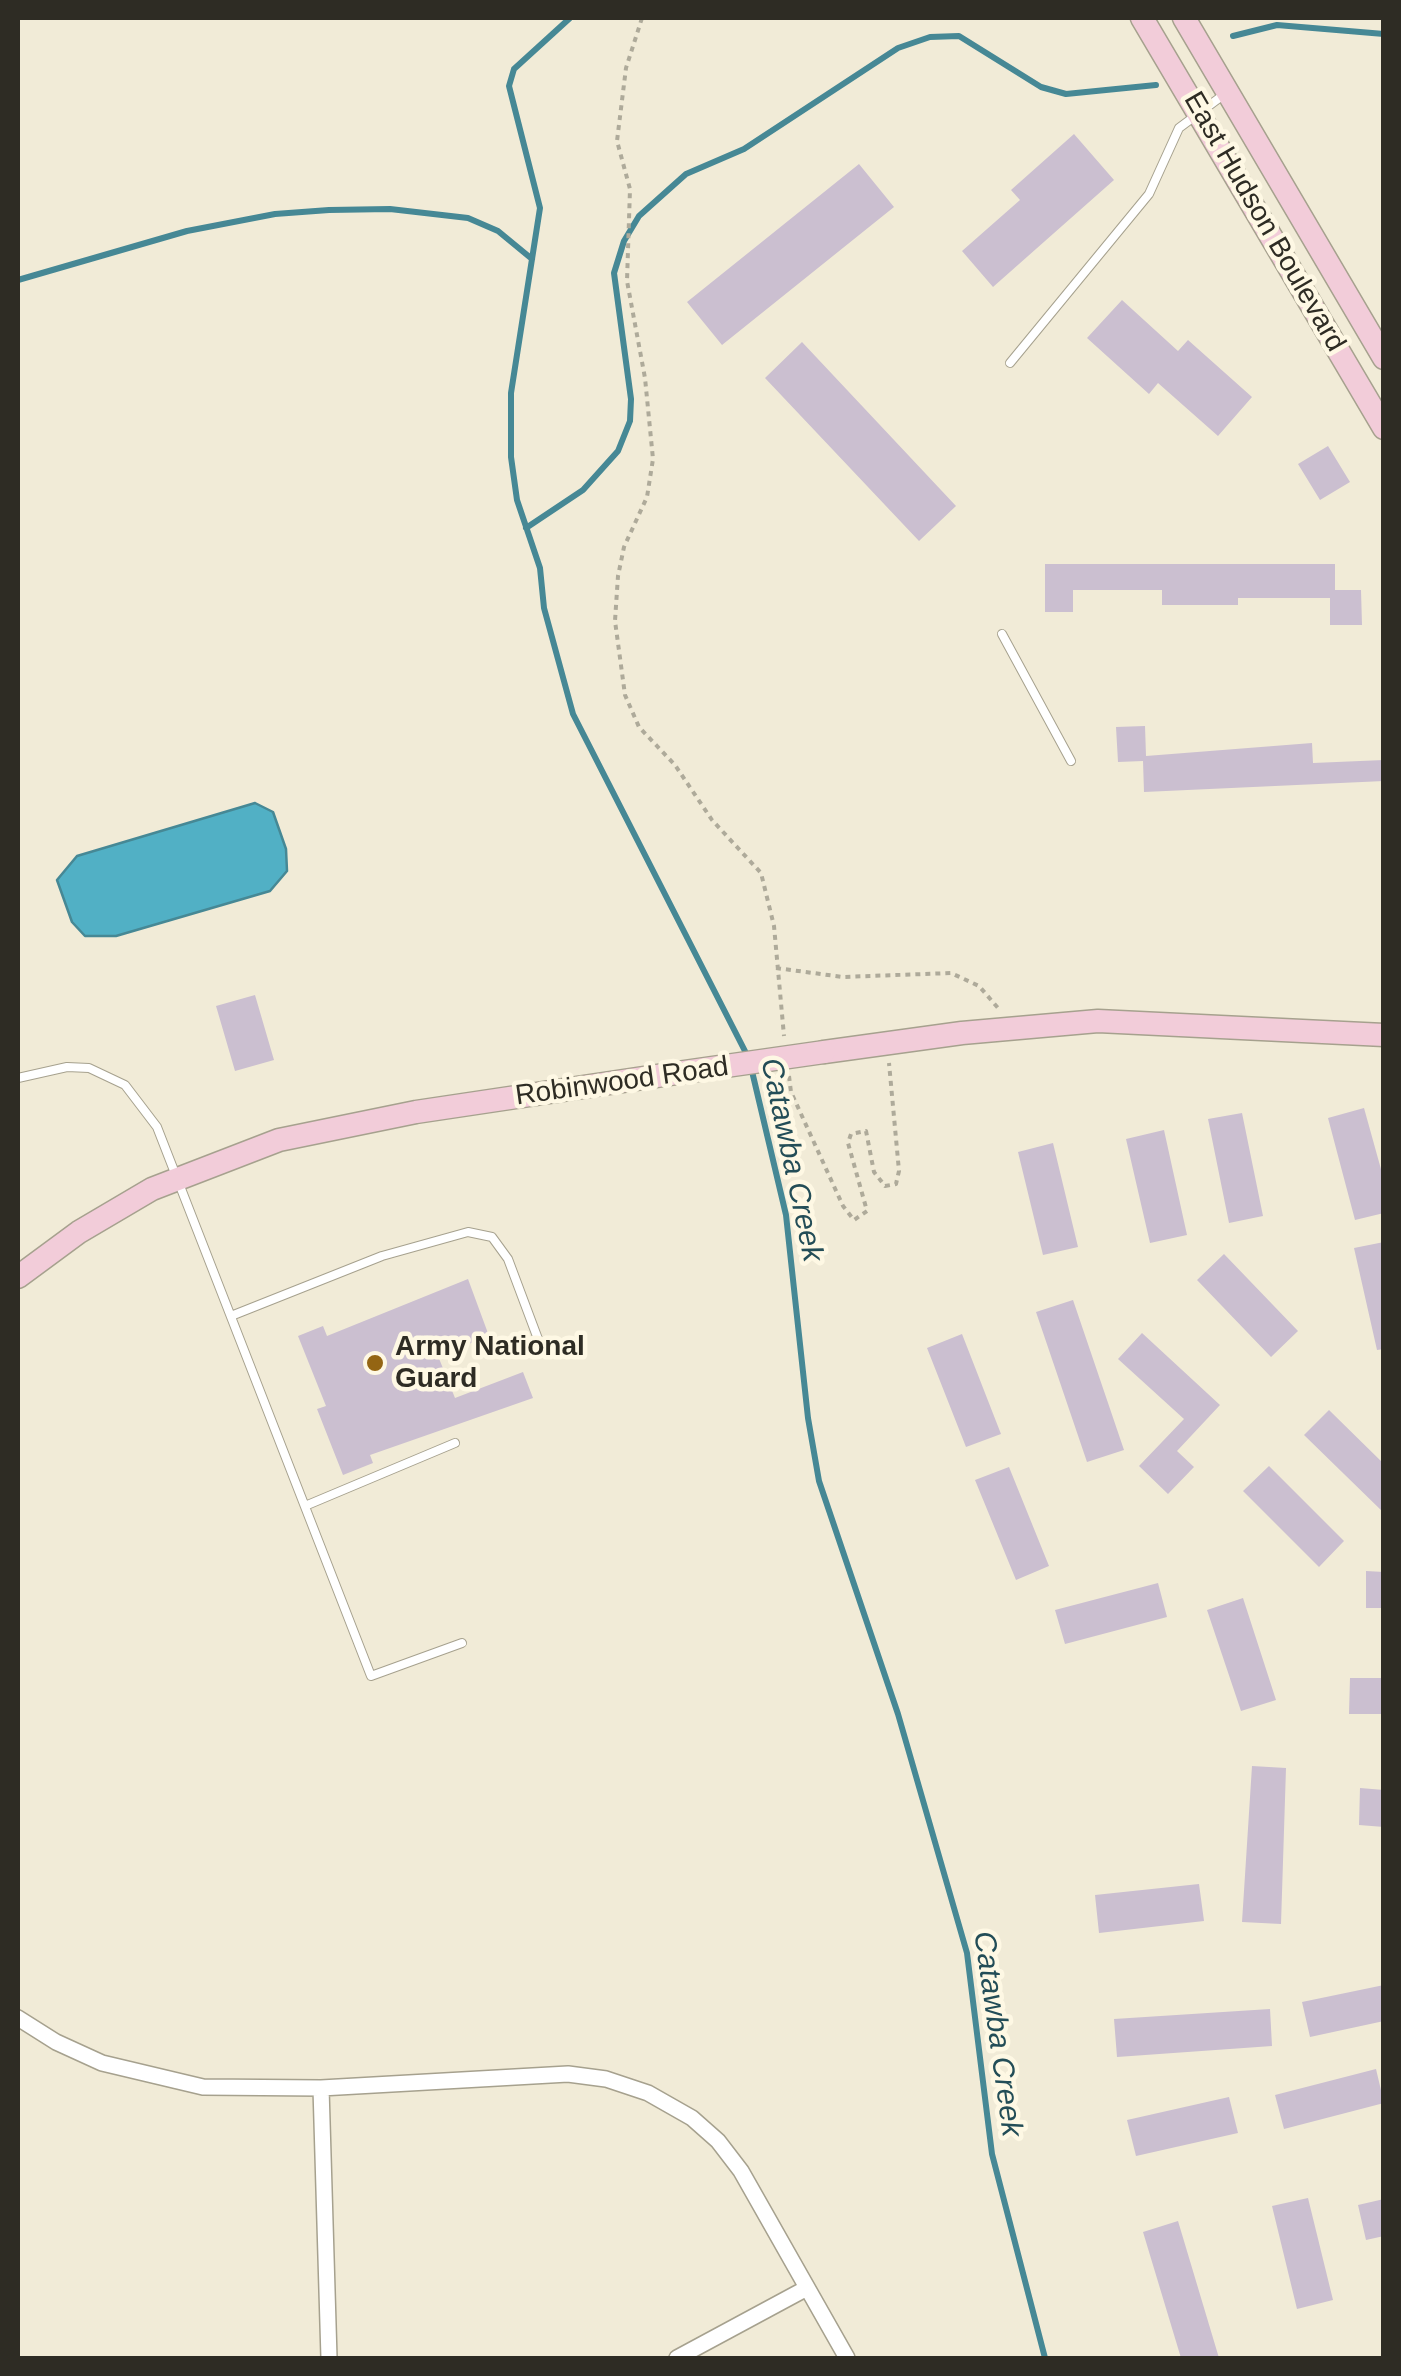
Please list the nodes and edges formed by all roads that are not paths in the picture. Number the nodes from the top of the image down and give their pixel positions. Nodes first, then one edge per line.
1 (1142, 18) edge
2 (1184, 18) edge
3 (1230, 91) junction
4 (1198, 110) junction
5 (1384, 358) edge
6 (1010, 362) dead end
7 (1384, 428) edge
8 (1002, 634) dead end
9 (1071, 761) dead end
10 (1384, 1034) edge
11 (18, 1078) edge
12 (177, 1177) junction
13 (18, 1277) edge
14 (231, 1316) junction
15 (538, 1339) dead end
16 (456, 1444) dead end
17 (305, 1506) junction
18 (462, 1643) dead end
19 (18, 2018) edge
20 (321, 2088) junction
21 (807, 2288) junction
22 (328, 2358) edge
23 (677, 2358) edge
24 (847, 2358) edge

1 - 4 main road, East Hudson Boulevard
2 - 3 main road, East Hudson Boulevard
3 - 4 lane
3 - 5 main road, East Hudson Boulevard
4 - 6 lane
4 - 7 main road, East Hudson Boulevard
8 - 9 lane
10 - 12 main road, Robinwood Road, bridge
11 - 12 lane
12 - 13 main road, Robinwood Road
12 - 14 lane
14 - 15 lane
14 - 17 lane
16 - 17 lane
17 - 18 lane
19 - 20 street
20 - 21 street
20 - 22 street
21 - 23 street
21 - 24 street

